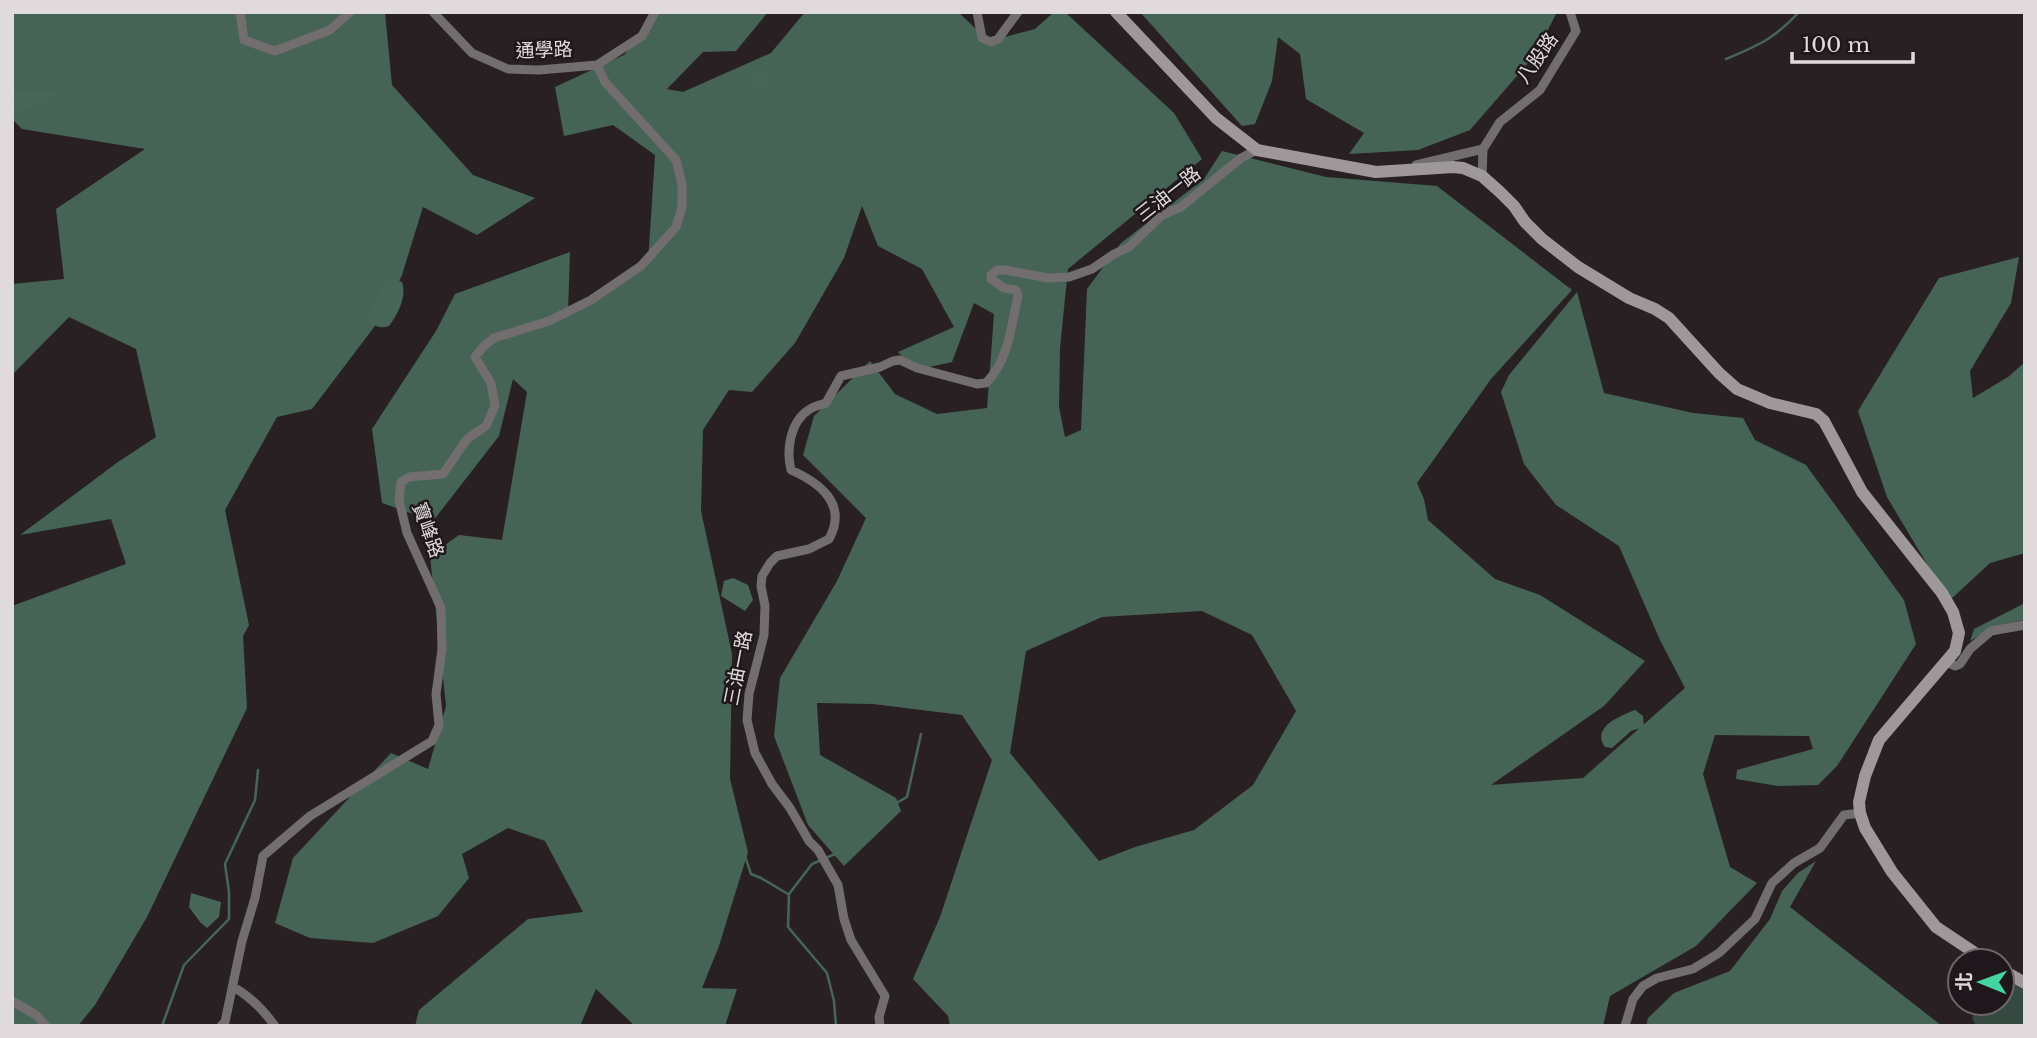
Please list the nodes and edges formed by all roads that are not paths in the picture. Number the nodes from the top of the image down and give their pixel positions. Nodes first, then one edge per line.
1 (240, 12) edge
2 (350, 12) edge
3 (433, 12) edge
4 (655, 12) edge
5 (977, 12) edge
6 (1018, 12) edge
7 (1116, 12) edge
8 (1570, 12) edge
9 (597, 65) junction
10 (1483, 149) junction
11 (1257, 150) junction
12 (1394, 171) junction
13 (1482, 176) junction
14 (2025, 625) edge
15 (1947, 662) junction
16 (1860, 813) junction
17 (1965, 947) edge
18 (233, 988) junction
19 (12, 1001) edge
20 (46, 1026) edge
21 (221, 1026) edge
22 (275, 1026) edge
23 (880, 1026) edge
24 (1625, 1026) edge

1 - 2 street
3 - 9 street, 通學路
4 - 9 street, 通學路
5 - 6 street
7 - 11 street
8 - 10 street, 八股路
9 - 18 street, 寶峰路
10 - 12 street
10 - 13 street
11 - 12 street
11 - 23 street, 三油一路
12 - 13 street
13 - 15 street
14 - 15 street
15 - 16 street
16 - 17 street
16 - 24 street
18 - 21 street, 寶峰路
18 - 22 street
19 - 20 street

